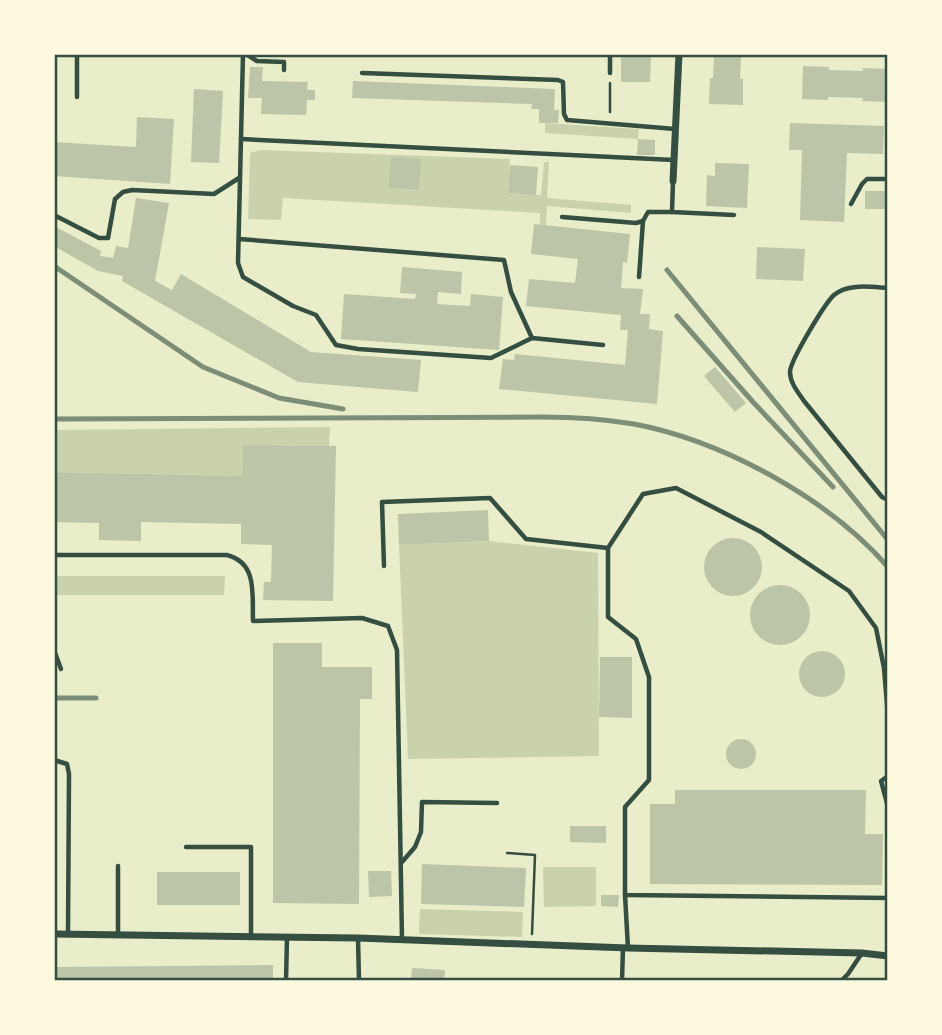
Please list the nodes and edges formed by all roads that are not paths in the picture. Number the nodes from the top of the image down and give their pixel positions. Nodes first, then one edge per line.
1 (77, 54) edge
2 (244, 54) edge
3 (610, 54) edge
4 (679, 54) edge
5 (284, 70) dead end
6 (362, 73) dead end
7 (610, 73) road end
8 (77, 97) dead end
9 (675, 129) junction
10 (241, 139) junction
11 (674, 160) junction
12 (240, 177) junction
13 (888, 179) edge
14 (673, 181) joint
15 (852, 204) dead end
16 (672, 212) junction
17 (54, 215) edge
18 (734, 215) dead end
19 (562, 217) dead end
20 (643, 221) junction
21 (239, 239) junction
22 (639, 277) dead end
23 (888, 288) edge
24 (532, 338) junction
25 (603, 345) dead end
26 (888, 500) edge
27 (608, 548) junction
28 (54, 555) edge
29 (384, 566) dead end
30 (54, 650) edge
31 (61, 669) dead end
32 (888, 716) edge
33 (54, 760) edge
34 (888, 776) edge
35 (497, 803) dead end
36 (888, 807) edge
37 (186, 847) dead end
38 (401, 863) junction
39 (118, 866) dead end
40 (625, 895) junction
41 (888, 898) edge
42 (54, 934) edge
43 (68, 934) junction
44 (118, 935) junction
45 (251, 936) junction
46 (287, 937) junction
47 (358, 937) junction
48 (402, 939) junction
49 (625, 948) junction
50 (862, 953) junction
51 (888, 956) edge
52 (286, 981) edge
53 (359, 981) edge
54 (622, 981) edge
55 (841, 981) edge

1 - 8 lane
2 - 5 lane
2 - 10 lane
3 - 7 lane
4 - 9 street
6 - 9 lane
9 - 11 street
10 - 11 lane
10 - 12 lane
11 - 14 street
12 - 17 lane
12 - 21 lane
13 - 15 lane
14 - 16 lane
16 - 18 lane
16 - 20 lane
19 - 20 lane
20 - 22 lane
21 - 24 lane
21 - 24 lane
23 - 26 lane
24 - 25 lane
27 - 29 lane
27 - 32 lane
27 - 40 lane
28 - 38 lane
30 - 31 lane
33 - 43 lane
34 - 36 lane
35 - 38 lane
37 - 45 lane
38 - 48 lane
39 - 44 lane
40 - 41 lane
40 - 49 lane
42 - 43 street
43 - 44 street
44 - 45 street
45 - 46 street
46 - 47 street
46 - 52 lane
47 - 48 street
47 - 53 lane
48 - 49 street
49 - 50 street
49 - 54 lane
50 - 51 street
50 - 55 lane

